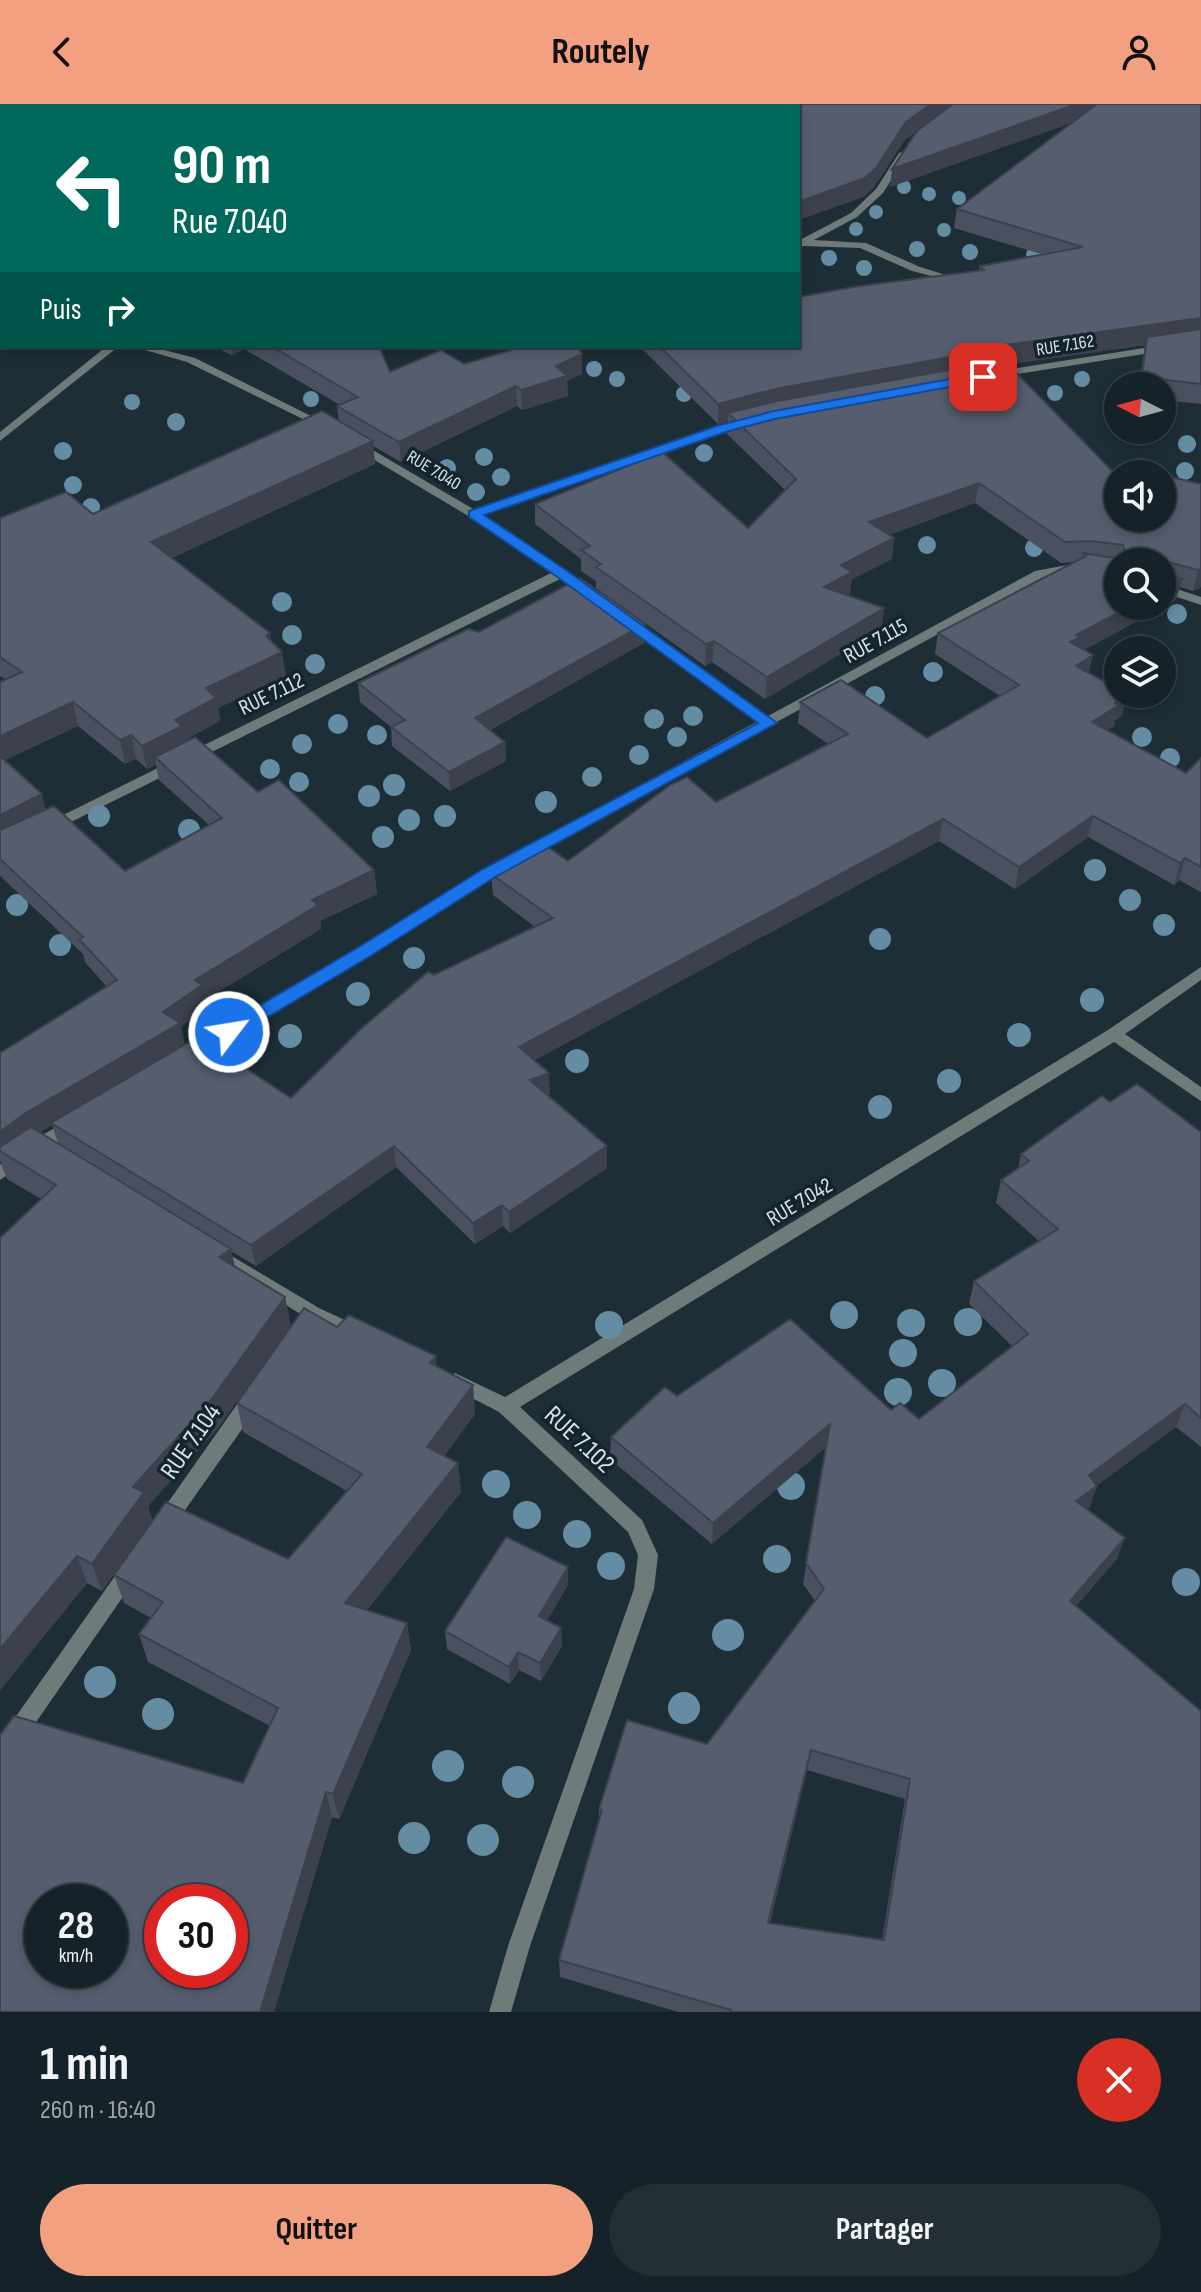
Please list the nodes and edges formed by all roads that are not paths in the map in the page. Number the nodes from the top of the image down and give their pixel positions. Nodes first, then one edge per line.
1 (909, 145) edge
2 (801, 244) edge
3 (965, 279) edge
4 (1201, 342) edge
5 (112, 348) edge
6 (144, 348) edge
7 (983, 377) edge
8 (762, 418) edge
9 (0, 438) edge
10 (474, 514) junction
11 (1104, 569) edge
12 (561, 573) junction
13 (1176, 593) edge
14 (598, 600) edge
15 (1201, 601) edge
16 (610, 608) edge
17 (769, 723) junction
18 (42, 831) edge
19 (1201, 972) edge
20 (1114, 1034) junction
21 (175, 1064) edge
22 (1201, 1095) edge
23 (93, 1112) edge
24 (0, 1174) edge
25 (195, 1241) edge
26 (382, 1346) edge
27 (437, 1372) edge
28 (267, 1377) edge
29 (506, 1406) junction
30 (0, 1757) edge
31 (500, 2012) edge

1 - 2 street
2 - 3 street
4 - 7 street, RUE 7.162
5 - 9 street
6 - 10 street, RUE 7.040
8 - 10 street
10 - 12 street, RUE 7.040
11 - 17 street, RUE 7.115
12 - 14 street, RUE 7.040
12 - 18 street, RUE 7.112
13 - 15 street
16 - 17 street
17 - 21 street, RUE 7.115
19 - 20 street, RUE 7.042
20 - 22 street
20 - 29 street, RUE 7.042
23 - 24 street
25 - 26 street
27 - 29 street, RUE 7.102
28 - 30 street, RUE 7.104
29 - 31 street, RUE 7.102

